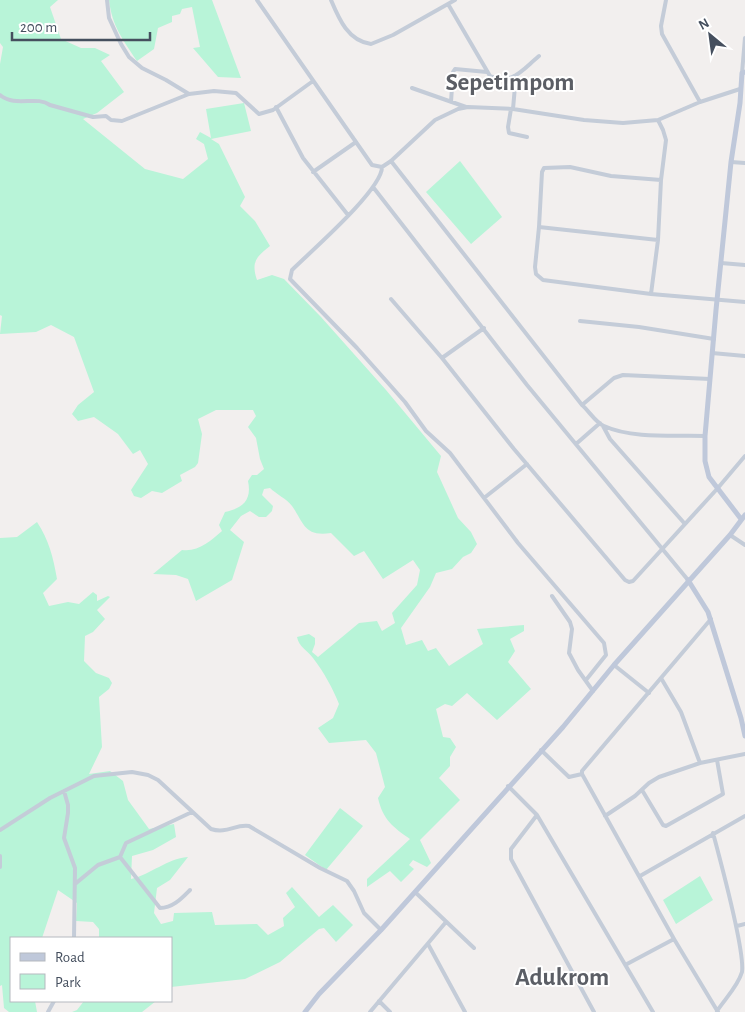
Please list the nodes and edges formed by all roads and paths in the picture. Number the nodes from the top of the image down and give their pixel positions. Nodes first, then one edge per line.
1 (107, 0) edge
2 (257, 0) edge
3 (331, 0) edge
4 (455, 0) edge
5 (666, 0) edge
6 (449, 2) edge
7 (745, 38) edge
8 (539, 56) dead end
9 (487, 72) junction
10 (744, 73) edge
11 (516, 75) junction
12 (313, 81) junction
13 (412, 88) dead end
14 (740, 89) junction
15 (189, 94) junction
16 (0, 95) edge
17 (451, 102) junction
18 (700, 102) junction
19 (276, 107) junction
20 (468, 107) junction
21 (512, 109) junction
22 (658, 120) junction
23 (527, 136) dead end
24 (356, 142) junction
25 (391, 161) junction
26 (731, 162) junction
27 (745, 164) edge
28 (382, 168) junction
29 (313, 172) junction
30 (661, 180) junction
31 (373, 187) junction
32 (348, 215) junction
33 (539, 227) junction
34 (658, 240) junction
35 (722, 263) junction
36 (745, 265) edge
37 (651, 294) junction
38 (391, 299) dead end
39 (718, 300) junction
40 (745, 302) edge
41 (580, 321) dead end
42 (484, 328) junction
43 (714, 340) junction
44 (712, 353) junction
45 (745, 356) edge
46 (442, 358) junction
47 (710, 379) junction
48 (582, 404) junction
49 (602, 425) junction
50 (705, 436) junction
51 (576, 444) junction
52 (745, 456) edge
53 (527, 464) junction
54 (717, 489) junction
55 (484, 498) junction
56 (743, 517) edge
57 (685, 524) junction
58 (730, 535) junction
59 (745, 545) edge
60 (663, 549) junction
61 (688, 580) junction
62 (552, 596) dead end
63 (710, 619) junction
64 (614, 665) junction
65 (661, 678) junction
66 (586, 680) junction
67 (593, 691) junction
68 (649, 693) junction
69 (743, 718) edge
70 (745, 736) edge
71 (541, 750) junction
72 (745, 754) edge
73 (717, 760) junction
74 (700, 763) junction
75 (582, 774) junction
76 (508, 786) junction
77 (642, 790) junction
78 (64, 791) junction
79 (192, 812) junction
80 (537, 815) junction
81 (606, 816) junction
82 (745, 816) edge
83 (0, 830) edge
84 (713, 833) junction
85 (0, 856) edge
86 (120, 857) junction
87 (0, 867) edge
88 (640, 876) junction
89 (75, 884) junction
90 (190, 890) dead end
91 (415, 892) junction
92 (446, 922) junction
93 (745, 924) edge
94 (738, 926) junction
95 (381, 930) junction
96 (74, 937) edge
97 (674, 939) junction
98 (428, 944) junction
99 (474, 948) dead end
100 (627, 964) junction
101 (379, 1002) junction
102 (718, 1011) edge
103 (305, 1012) edge
104 (370, 1012) edge
105 (390, 1012) edge
106 (465, 1012) edge
107 (594, 1012) edge
108 (653, 1012) edge

1 - 15 street
2 - 12 street
3 - 6 street
4 - 6 street
5 - 18 street
6 - 9 street
7 - 10 street
8 - 11 street
9 - 11 street
9 - 17 street
10 - 14 street
11 - 21 street
12 - 19 street
12 - 24 street
13 - 17 street
14 - 18 street
14 - 26 street
15 - 16 street
15 - 19 street
17 - 20 street
18 - 22 street
19 - 29 street
20 - 21 street
20 - 25 street
21 - 22 street
21 - 23 street
22 - 30 street
24 - 28 street
24 - 29 street
25 - 28 street
25 - 48 street
26 - 27 street
26 - 35 street
28 - 31 street
29 - 32 street
30 - 33 street
30 - 34 street
31 - 32 street
31 - 42 street
32 - 55 street
33 - 34 street
33 - 37 street
34 - 37 street
35 - 36 street
35 - 39 street
37 - 39 street
38 - 46 street
39 - 40 street
39 - 43 street
41 - 43 street
42 - 46 street
42 - 51 street
43 - 44 street
44 - 45 street
44 - 47 street
46 - 53 street
47 - 48 street
47 - 50 street
48 - 49 street
49 - 50 street
49 - 51 street
49 - 57 street
50 - 54 street
51 - 60 street
52 - 54 street
53 - 55 street
53 - 60 street
54 - 56 street
54 - 57 street
55 - 66 street
56 - 58 street
57 - 60 street
58 - 59 street
58 - 61 street
60 - 61 street
61 - 63 street
61 - 64 street
62 - 66 street
63 - 65 street
63 - 69 street
64 - 67 street
64 - 68 street
65 - 68 street
65 - 74 street
66 - 67 street
67 - 71 street
68 - 75 street
69 - 70 street
71 - 75 street
71 - 76 street
72 - 73 street
73 - 74 street
73 - 77 street
74 - 77 street
75 - 81 street
76 - 80 street
76 - 91 street
77 - 81 street
78 - 79 street
78 - 83 street
78 - 89 street
79 - 86 street
79 - 95 street
80 - 100 street
80 - 107 street
81 - 88 street
82 - 84 street
84 - 88 street
84 - 94 street
85 - 87 street
86 - 89 street
86 - 90 street
88 - 97 street
89 - 96 street
91 - 92 street
91 - 95 street
92 - 98 street
92 - 99 street
93 - 94 street
94 - 102 street
95 - 103 street
97 - 100 street
97 - 102 street
98 - 101 street
98 - 106 street
100 - 108 street
101 - 104 street
101 - 105 street

